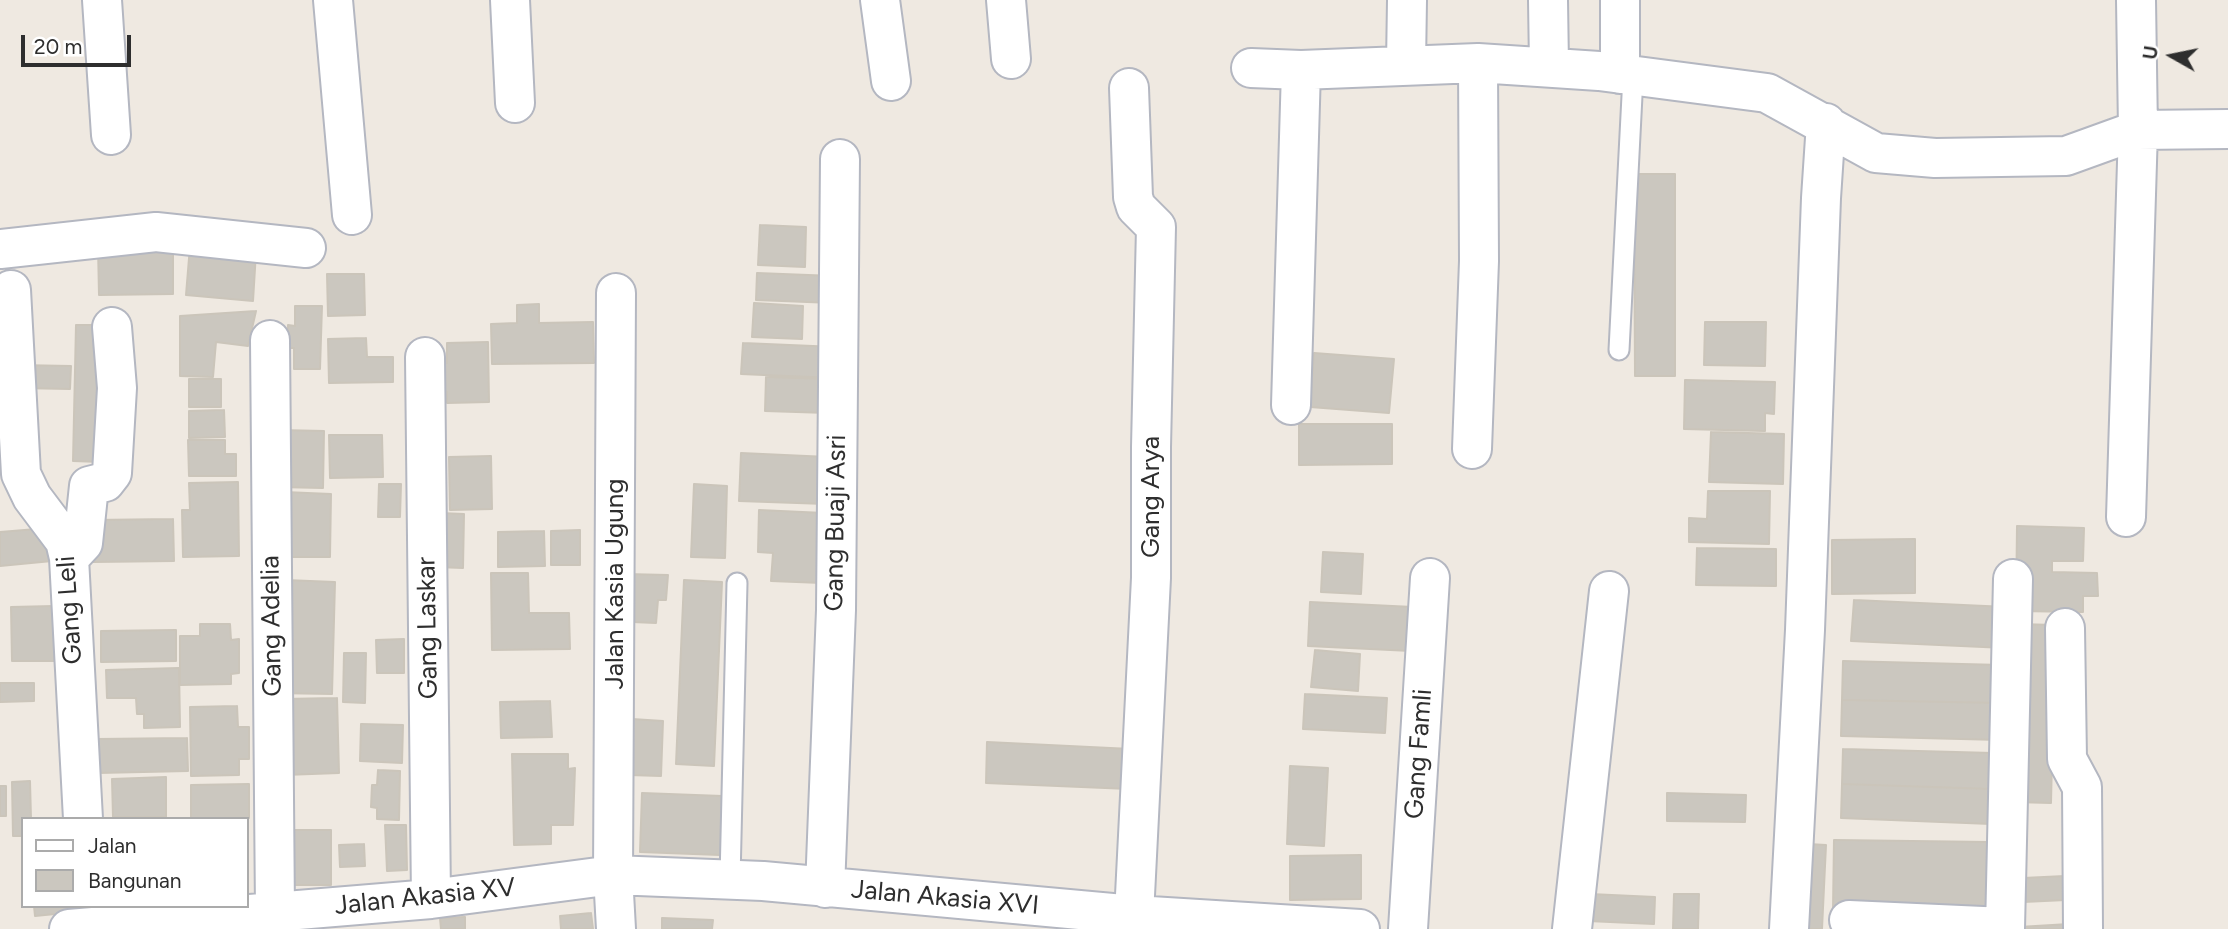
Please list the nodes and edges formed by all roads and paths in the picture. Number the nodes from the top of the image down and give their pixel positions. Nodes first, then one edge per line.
1 (102, 0) edge
2 (333, 0) edge
3 (510, 0) edge
4 (880, 0) edge
5 (1006, 0) edge
6 (1407, 0) edge
7 (1548, 0) edge
8 (1620, 0) edge
9 (2136, 0) edge
10 (1011, 59) dead end
11 (1478, 63) junction
12 (1406, 64) junction
13 (1549, 65) junction
14 (1251, 68) dead end
15 (1301, 70) junction
16 (1626, 75) junction
17 (891, 81) dead end
18 (1129, 88) dead end
19 (515, 103) dead end
20 (1826, 123) junction
21 (2228, 129) edge
22 (2137, 130) junction
23 (111, 135) dead end
24 (839, 159) dead end
25 (352, 215) dead end
26 (306, 248) dead end
27 (0, 249) edge
28 (11, 290) dead end
29 (616, 293) dead end
30 (112, 327) dead end
31 (270, 340) dead end
32 (1619, 350) dead end
33 (425, 357) dead end
34 (1292, 405) dead end
35 (1472, 449) dead end
36 (2126, 516) dead end
37 (69, 558) junction
38 (1430, 578) dead end
39 (2013, 579) dead end
40 (737, 583) dead end
41 (1609, 592) dead end
42 (2065, 628) dead end
43 (83, 817) edge
44 (613, 875) junction
45 (730, 879) junction
46 (825, 888) junction
47 (431, 899) junction
48 (275, 911) junction
49 (1134, 915) junction
50 (1031, 917) edge
51 (1849, 920) dead end
52 (82, 921) edge
53 (174, 924) edge
54 (2005, 928) edge
55 (616, 929) edge
56 (1360, 929) edge
57 (1408, 929) edge
58 (1572, 929) edge
59 (1789, 929) edge
60 (2083, 929) edge

1 - 23 street
2 - 25 street
3 - 19 street
4 - 17 street
5 - 10 street
6 - 12 street
7 - 13 street
8 - 16 street
9 - 22 street
11 - 12 street
11 - 13 street
11 - 35 street
12 - 15 street
13 - 16 street
14 - 15 street
15 - 34 street
16 - 20 street
16 - 32 lane
18 - 49 street, Gang Arya
20 - 22 street
20 - 59 street
21 - 22 street
22 - 36 street
24 - 46 street, Gang Buaji Asri
26 - 27 street
28 - 37 street, Gang Leli
29 - 44 street, Jalan Kasia Ugung
30 - 37 street
31 - 48 street, Gang Adelia
33 - 47 street, Gang Laskar
37 - 43 street, Gang Leli
38 - 57 street, Gang Famli
39 - 54 street
40 - 45 lane
41 - 58 street
42 - 60 street
44 - 45 street, Jalan Akasia XVI
44 - 47 street, Jalan Akasia XV
44 - 55 street, Jalan Kasia Ugung
45 - 46 street, Jalan Akasia XVI
46 - 50 street, Jalan Akasia XVI
47 - 48 street, Jalan Akasia XV
48 - 53 street, Jalan Akasia XV
49 - 50 street, Jalan Akasia XVI
49 - 56 street, Jalan Akasia XVI
51 - 54 street
52 - 53 street, Jalan Akasia XV

